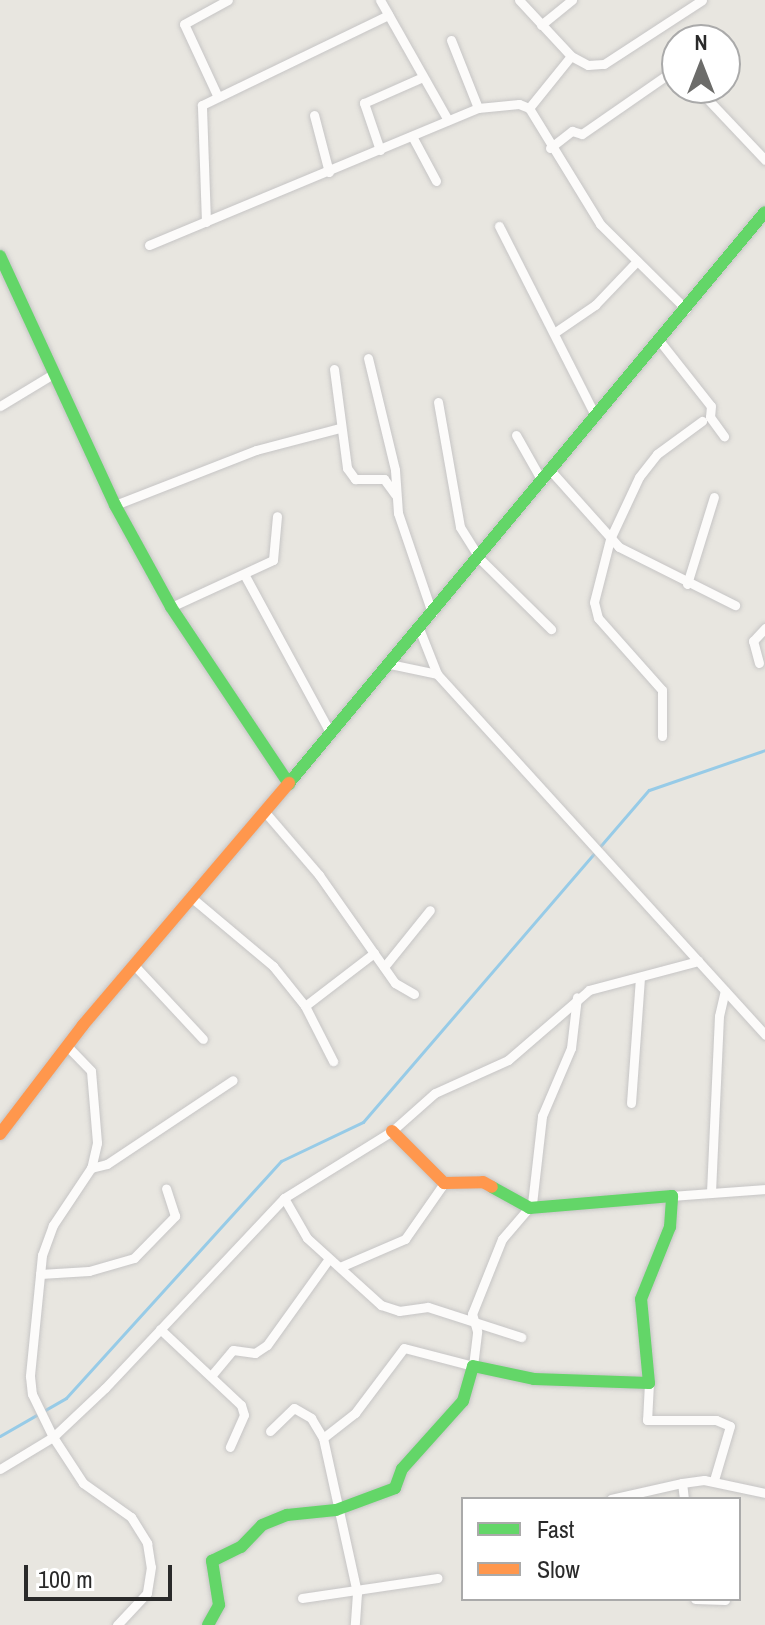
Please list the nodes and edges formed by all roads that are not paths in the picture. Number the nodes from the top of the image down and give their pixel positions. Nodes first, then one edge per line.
1 (228, 0) edge
2 (380, 0) edge
3 (519, 0) edge
4 (572, 0) edge
5 (702, 0) edge
6 (388, 15) junction
7 (541, 25) junction
8 (451, 40) dead end
9 (571, 56) junction
10 (423, 77) junction
11 (661, 79) edge
12 (217, 95) junction
13 (712, 104) edge
14 (478, 108) junction
15 (529, 108) junction
16 (314, 115) dead end
17 (448, 120) junction
18 (412, 136) junction
19 (550, 148) junction
20 (380, 150) junction
21 (765, 160) edge
22 (329, 172) junction
23 (436, 181) dead end
24 (765, 212) edge
25 (206, 222) junction
26 (499, 226) dead end
27 (149, 245) dead end
28 (0, 256) edge
29 (637, 261) junction
30 (686, 309) junction
31 (554, 333) junction
32 (658, 339) junction
33 (368, 358) dead end
34 (334, 369) dead end
35 (53, 374) junction
36 (438, 402) dead end
37 (0, 406) edge
38 (595, 415) junction
39 (702, 421) dead end
40 (340, 428) junction
41 (516, 435) dead end
42 (724, 436) dead end
43 (547, 476) junction
44 (395, 494) junction
45 (714, 497) dead end
46 (115, 505) junction
47 (277, 516) dead end
48 (610, 539) junction
49 (480, 559) junction
50 (244, 574) junction
51 (687, 584) junction
52 (735, 605) dead end
53 (171, 607) junction
54 (432, 613) junction
55 (765, 628) edge
56 (551, 629) dead end
57 (420, 631) junction
58 (759, 663) dead end
59 (390, 664) junction
60 (437, 674) junction
61 (331, 734) junction
62 (662, 736) dead end
63 (289, 784) junction
64 (265, 812) junction
65 (192, 898) junction
66 (430, 910) dead end
67 (374, 953) junction
68 (698, 961) junction
69 (134, 965) junction
70 (384, 967) junction
71 (640, 977) junction
72 (725, 991) junction
73 (414, 994) dead end
74 (577, 997) junction
75 (305, 1006) junction
76 (765, 1035) edge
77 (203, 1039) dead end
78 (68, 1047) junction
79 (333, 1061) dead end
80 (233, 1080) dead end
81 (631, 1103) dead end
82 (392, 1131) junction
83 (0, 1134) edge
84 (91, 1168) junction
85 (444, 1183) junction
86 (166, 1188) dead end
87 (765, 1189) edge
88 (711, 1192) junction
89 (672, 1196) junction
90 (284, 1198) junction
91 (530, 1208) junction
92 (328, 1260) junction
93 (340, 1267) junction
94 (40, 1274) junction
95 (472, 1320) junction
96 (160, 1329) junction
97 (521, 1337) dead end
98 (473, 1366) junction
99 (211, 1376) junction
100 (649, 1383) junction
101 (270, 1431) dead end
102 (51, 1433) junction
103 (323, 1438) junction
104 (230, 1447) dead end
105 (0, 1469) edge
106 (714, 1480) junction
107 (682, 1483) junction
108 (765, 1493) edge
109 (620, 1497) edge
110 (684, 1497) edge
111 (336, 1510) junction
112 (438, 1578) dead end
113 (357, 1593) junction
114 (302, 1598) dead end
115 (117, 1625) edge
116 (208, 1625) edge
117 (355, 1625) edge

1 - 12 street
2 - 6 street
3 - 7 street
4 - 7 street
5 - 9 street
6 - 10 street
6 - 12 street
7 - 9 street
8 - 14 street
9 - 15 street
10 - 17 street
10 - 20 street
11 - 19 street
12 - 25 street
13 - 21 street
14 - 15 street
14 - 17 street
15 - 19 street
16 - 22 street
17 - 18 street
18 - 20 street
18 - 23 street
19 - 29 street
20 - 22 street
22 - 25 street
24 - 30 street
25 - 27 street
26 - 31 street
28 - 35 street
29 - 30 street
29 - 31 street
30 - 32 street
31 - 38 street
32 - 38 street
32 - 42 street
33 - 44 street
34 - 40 street
35 - 37 street
35 - 46 street
36 - 49 street
38 - 43 street
39 - 48 street
40 - 44 street
40 - 46 street
41 - 43 street
43 - 48 street
43 - 49 street
44 - 54 street
45 - 51 street
46 - 53 street
47 - 50 street
48 - 51 street
48 - 62 street
49 - 54 street
49 - 56 street
50 - 53 street
50 - 61 street
51 - 52 street
53 - 63 street
54 - 57 street
55 - 58 street
57 - 59 street
57 - 60 street
59 - 60 street
59 - 61 street
60 - 68 street
61 - 63 street
63 - 64 street
64 - 65 street
64 - 67 street
65 - 69 street
65 - 75 street
66 - 70 street
67 - 70 street
67 - 75 street
68 - 71 street
68 - 72 street
69 - 77 street
69 - 78 street
70 - 73 street
71 - 74 street
71 - 81 street
72 - 76 street
72 - 88 street
74 - 82 street
74 - 91 street
75 - 79 street
78 - 83 street
78 - 84 street
80 - 84 street
82 - 85 street
82 - 90 street
84 - 94 street
85 - 91 street
85 - 93 street
86 - 94 street
87 - 88 street
88 - 89 street
89 - 91 street
89 - 100 street
90 - 92 street
90 - 96 street
91 - 95 street
92 - 93 street
92 - 99 street
93 - 95 street
94 - 102 street
95 - 97 street
95 - 98 street
96 - 99 street
96 - 102 street
98 - 100 street
98 - 103 street
98 - 111 street
99 - 104 street
100 - 106 street
101 - 103 street
102 - 105 street
102 - 115 street
103 - 111 street
106 - 107 street
106 - 108 street
107 - 109 street
107 - 110 street
111 - 113 street
111 - 116 street
112 - 113 street
113 - 114 street
113 - 117 street

